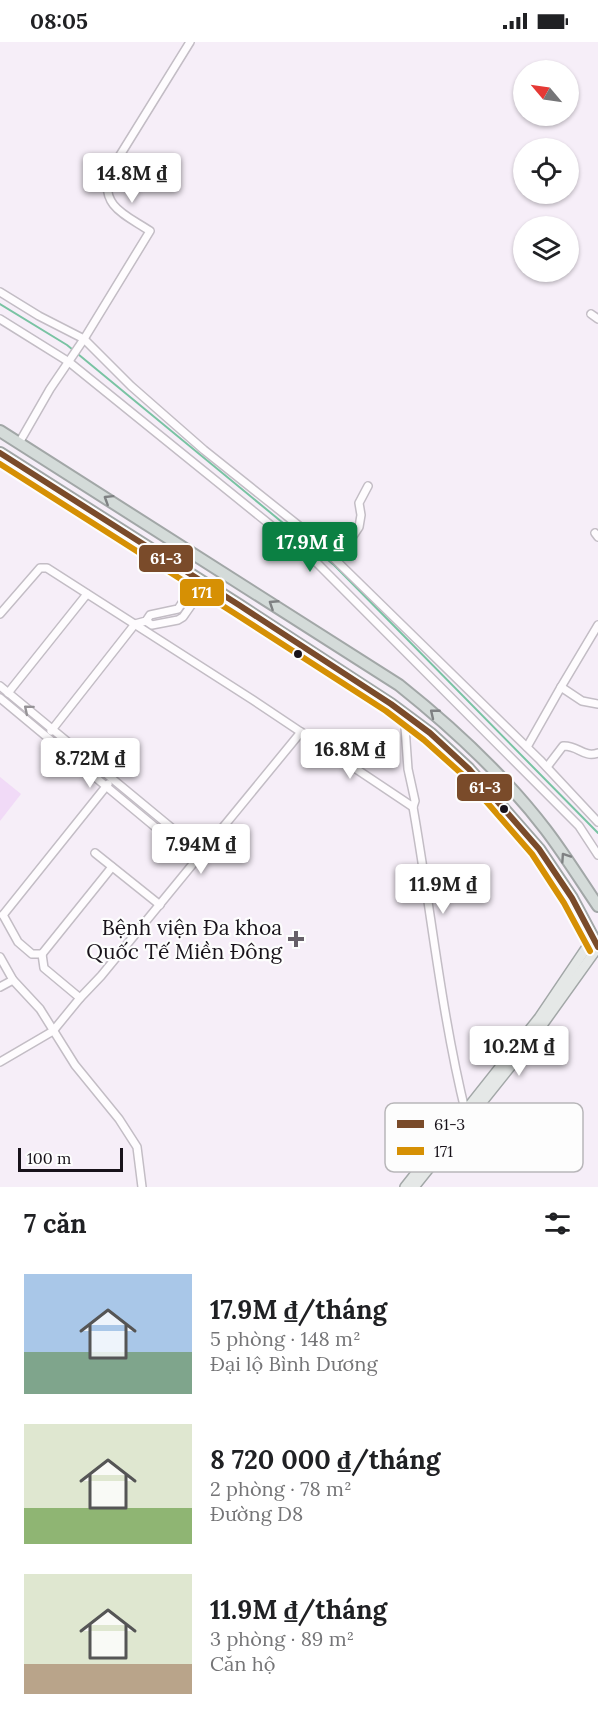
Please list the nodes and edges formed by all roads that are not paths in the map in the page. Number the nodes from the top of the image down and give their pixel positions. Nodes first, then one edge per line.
1 (190, 42) edge
2 (0, 291) edge
3 (591, 314) dead end
4 (0, 319) edge
5 (598, 319) edge
6 (82, 342) junction
7 (69, 362) junction
8 (0, 431) edge
9 (19, 443) junction
10 (0, 453) edge
11 (12, 461) junction
12 (368, 486) dead end
13 (337, 560) junction
14 (202, 581) junction
15 (87, 594) junction
16 (0, 614) edge
17 (135, 624) junction
18 (598, 625) edge
19 (0, 686) edge
20 (561, 687) junction
21 (8, 693) junction
22 (0, 698) edge
23 (598, 704) edge
24 (404, 713) junction
25 (52, 729) junction
26 (301, 732) junction
27 (46, 737) junction
28 (527, 747) junction
29 (598, 753) edge
30 (547, 767) junction
31 (112, 778) junction
32 (106, 786) junction
33 (413, 807) junction
34 (598, 822) edge
35 (95, 853) dead end
36 (202, 853) junction
37 (598, 855) edge
38 (196, 861) junction
39 (112, 867) junction
40 (160, 905) junction
41 (598, 906) edge
42 (1, 915) edge
43 (597, 942) edge
44 (42, 954) junction
45 (0, 957) edge
46 (13, 980) junction
47 (0, 987) edge
48 (80, 998) junction
49 (53, 1031) junction
50 (0, 1062) edge
51 (463, 1103) edge
52 (475, 1103) edge
53 (418, 1172) edge
54 (425, 1172) edge
55 (142, 1187) edge
56 (405, 1187) edge
57 (414, 1187) edge

1 - 6 street
2 - 6 street
3 - 5 street
4 - 7 street
6 - 7 street
6 - 13 street
7 - 9 street
7 - 37 street
8 - 9 highway
9 - 11 highway
41 -> 9 highway
10 - 11 highway
11 - 14 highway
12 - 13 street
13 - 28 street
14 - 17 street
14 - 24 highway
15 - 16 street
15 - 17 street
15 - 21 street
17 - 25 street
17 - 26 street
18 - 20 street
19 - 21 street
20 - 23 street
20 - 28 street
25 -> 21 street
22 - 27 street
24 - 33 street
24 - 43 highway
25 - 27 street
25 - 31 street
26 - 33 street
26 - 36 street
27 - 32 street
28 - 30 street
29 - 30 street
30 - 34 street
31 - 32 street
31 - 36 street
32 - 38 street
32 - 42 street
33 - 51 street
35 - 39 street
36 - 38 street
38 - 40 street
39 - 40 street
39 - 44 street
40 - 48 street
42 - 44 street
43 - 52 main road
44 - 48 street
45 - 46 street
46 - 47 street
46 - 49 street
48 - 49 street
49 - 50 street
49 - 55 street
53 - 56 main road
54 - 57 main road

